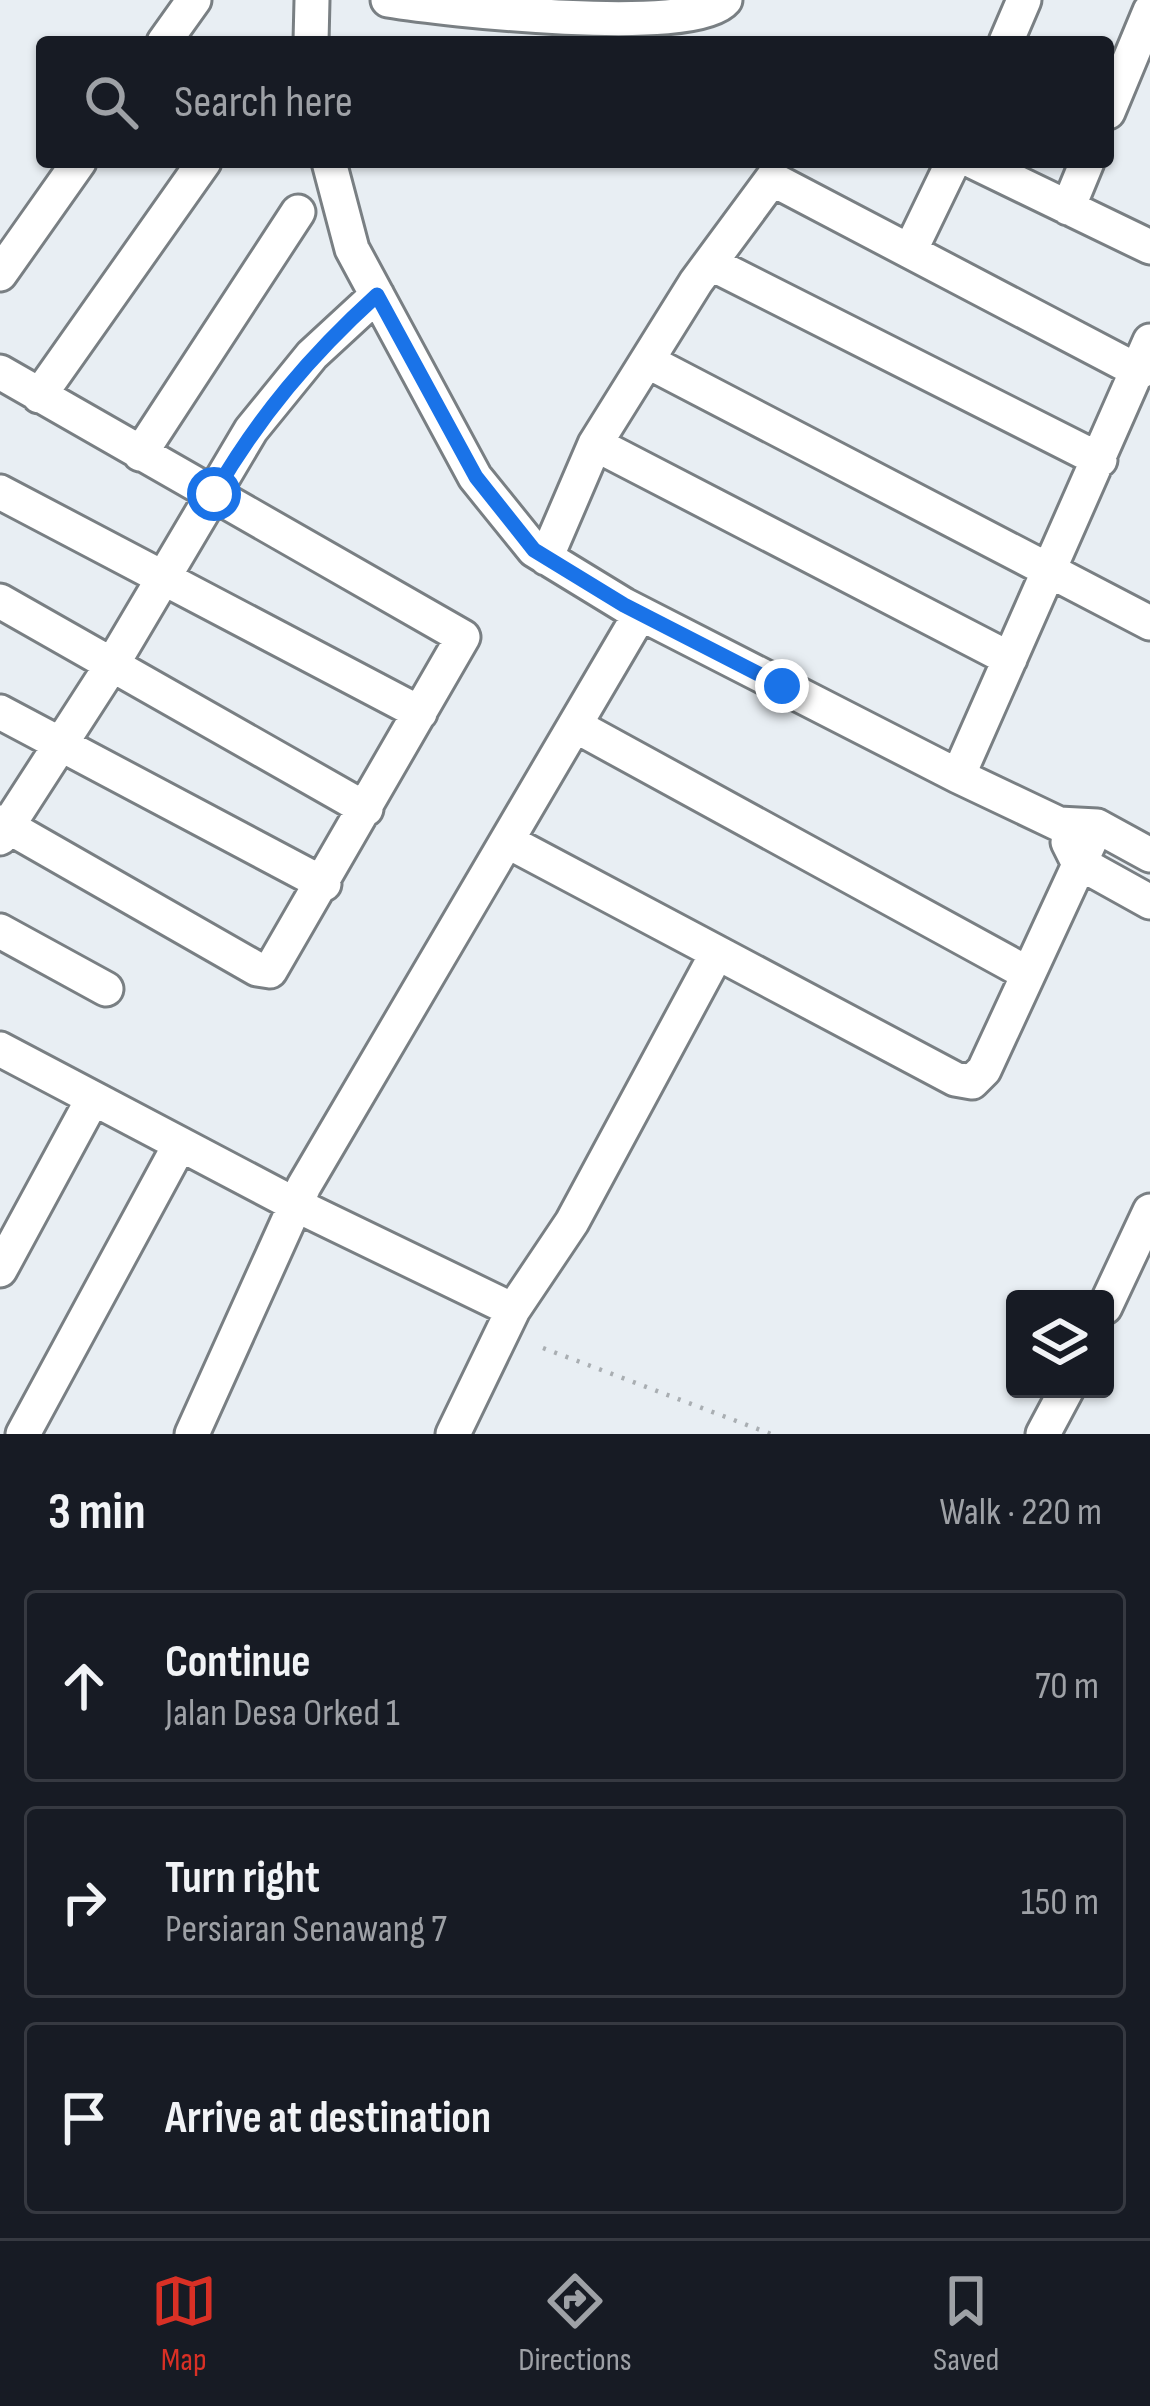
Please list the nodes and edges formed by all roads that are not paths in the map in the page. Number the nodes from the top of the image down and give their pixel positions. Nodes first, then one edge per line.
1 (194, 0) edge
2 (388, 0) edge
3 (725, 0) edge
4 (1024, 0) edge
5 (428, 3) edge
6 (537, 6) edge
7 (638, 10) edge
8 (1150, 11) edge
9 (168, 36) edge
10 (1009, 36) edge
11 (1114, 98) edge
12 (76, 168) edge
13 (200, 168) edge
14 (331, 168) edge
15 (950, 168) edge
16 (986, 168) edge
17 (1085, 168) edge
18 (1068, 208) junction
19 (298, 212) dead end
20 (1150, 247) edge
21 (910, 251) junction
22 (710, 263) junction
23 (0, 274) edge
24 (377, 295) junction
25 (649, 362) junction
26 (0, 372) edge
27 (1143, 376) edge
28 (39, 397) junction
29 (595, 444) junction
30 (140, 454) junction
31 (1100, 460) junction
32 (0, 492) edge
33 (214, 494) junction
34 (546, 558) junction
35 (1050, 571) junction
36 (162, 579) junction
37 (0, 602) edge
38 (640, 614) junction
39 (1150, 623) edge
40 (1010, 659) junction
41 (113, 663) junction
42 (0, 712) edge
43 (420, 713) junction
44 (576, 726) junction
45 (61, 745) junction
46 (958, 776) junction
47 (366, 809) junction
48 (1059, 824) junction
49 (1097, 826) junction
50 (3, 829) edge
51 (509, 842) junction
52 (1147, 846) edge
53 (1078, 862) junction
54 (323, 884) junction
55 (1150, 902) edge
56 (0, 931) edge
57 (718, 952) junction
58 (1027, 973) junction
59 (106, 989) dead end
60 (0, 1049) edge
61 (92, 1102) junction
62 (179, 1146) junction
63 (296, 1205) junction
64 (1150, 1211) edge
65 (1140, 1257) edge
66 (0, 1270) edge
67 (1114, 1294) edge
68 (513, 1310) junction
69 (1061, 1398) edge
70 (23, 1434) edge
71 (192, 1434) edge
72 (454, 1434) edge
73 (1043, 1434) edge

1 - 9 street
2 - 5 street
3 - 7 street
4 - 10 street
5 - 6 street
6 - 7 street
8 - 11 street
12 - 23 street
13 - 28 street
14 - 24 street
15 - 21 street
16 - 18 street
17 - 18 street
18 - 20 street
19 - 30 street
21 - 22 street
21 - 27 street
22 - 25 street
22 - 31 street
24 - 33 street
24 - 34 street
25 - 29 street
25 - 35 street
26 - 28 street
27 - 31 street
28 - 30 street
29 - 34 street
29 - 40 street
30 - 33 street
31 - 35 street
32 - 36 street
33 - 36 street
33 - 43 street
34 - 38 street
35 - 39 street
35 - 40 street
36 - 41 street
36 - 43 street
37 - 41 street
38 - 44 street
38 - 46 street
40 - 46 street
41 - 45 street
41 - 47 street
42 - 45 street
43 - 47 street
44 - 51 street
44 - 58 street
45 - 50 street
45 - 54 street
46 - 48 street
47 - 54 street
48 - 49 street
48 - 53 street
49 - 52 street
49 - 53 street
50 - 54 street
51 - 57 street
51 - 63 street
53 - 55 street
53 - 58 street
56 - 59 street
57 - 58 street
57 - 68 street
60 - 61 street
61 - 62 street
61 - 66 street
62 - 63 street
62 - 70 street
63 - 68 street
63 - 71 street
64 - 65 street
65 - 67 street
68 - 72 street
69 - 73 street

